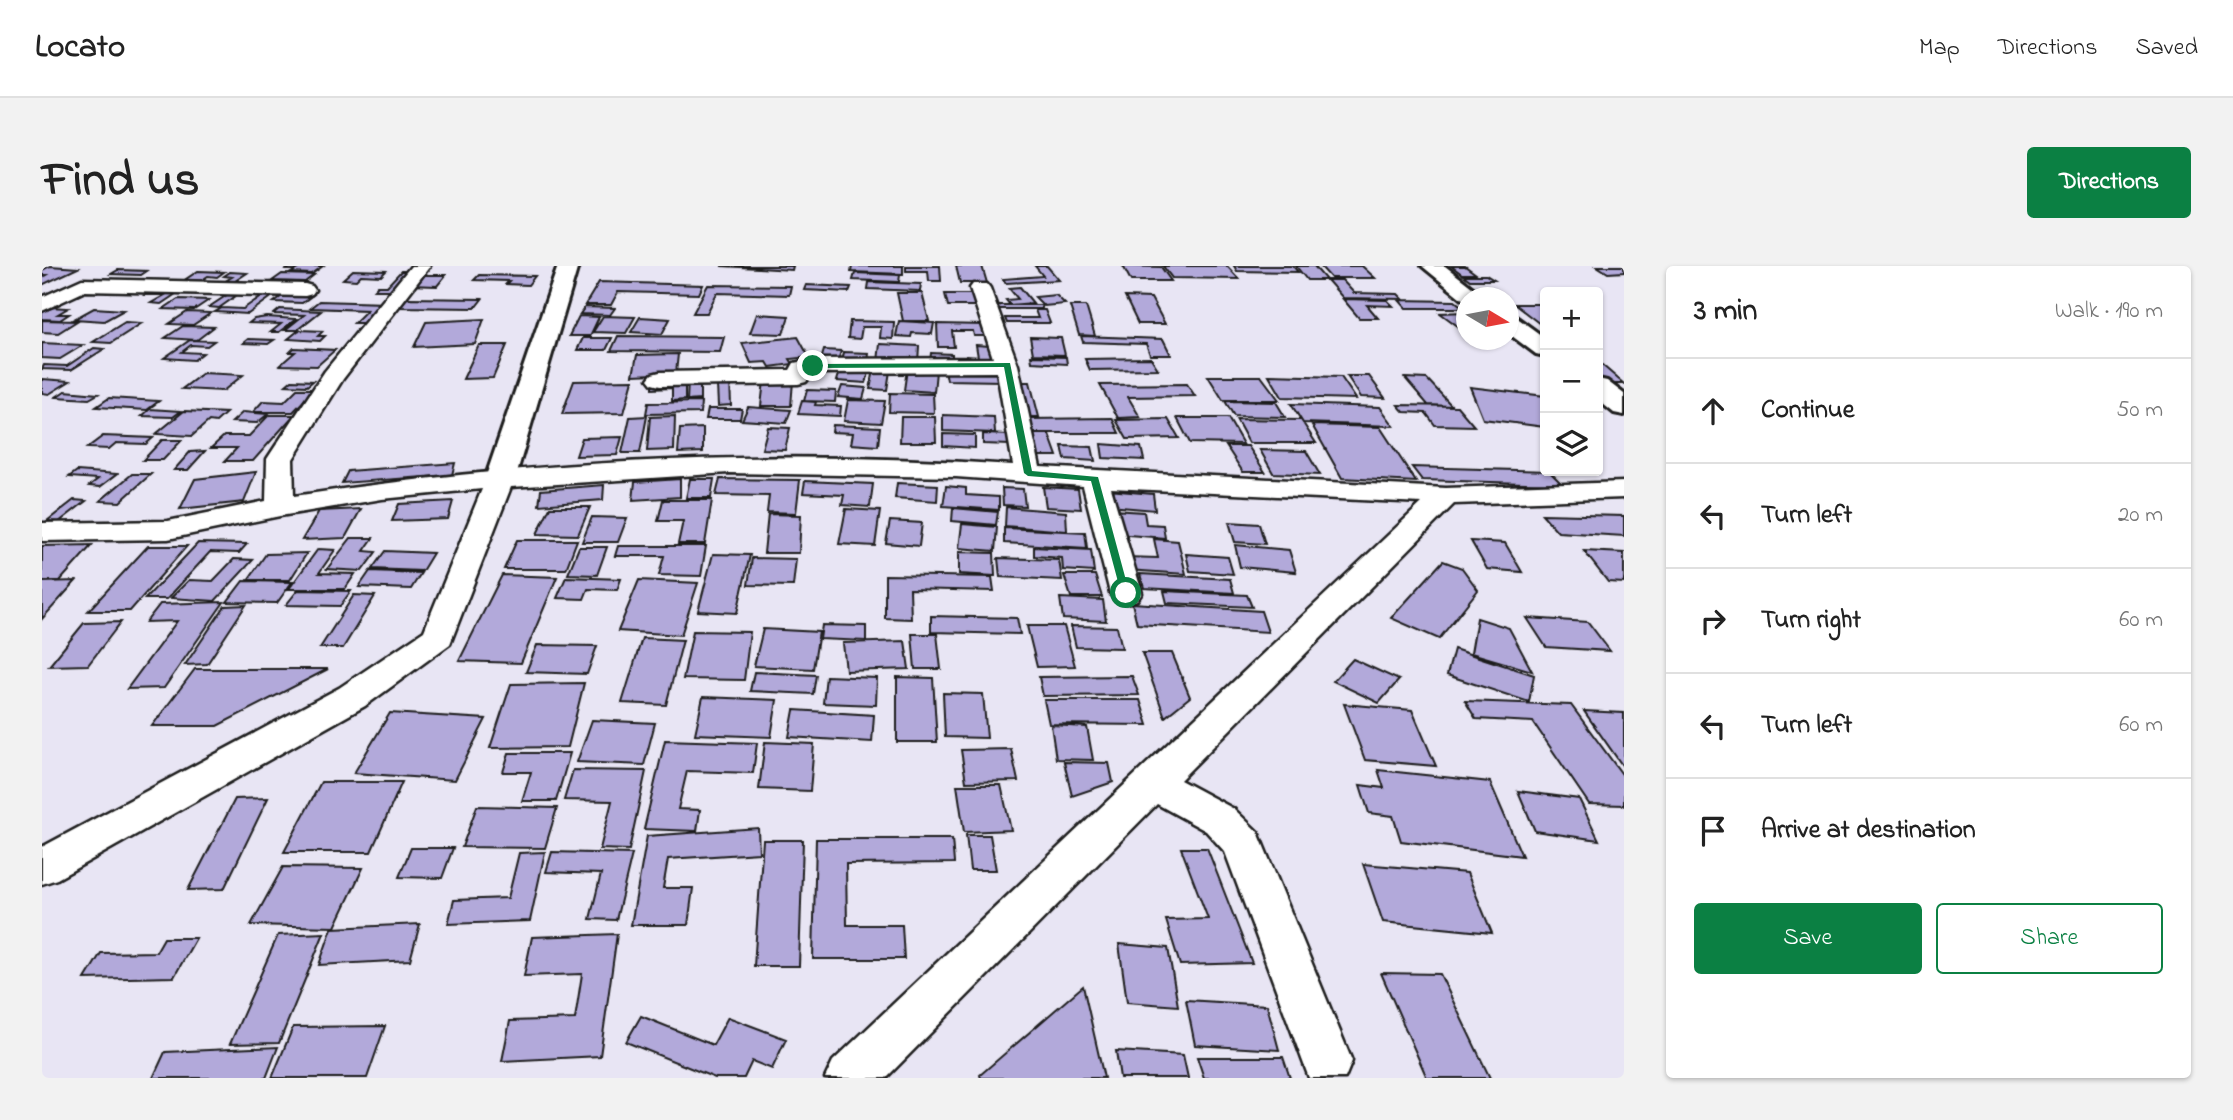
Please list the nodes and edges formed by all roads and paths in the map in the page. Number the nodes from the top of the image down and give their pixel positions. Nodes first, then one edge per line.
1 (421, 266) edge
2 (568, 266) edge
3 (1432, 266) edge
4 (1460, 287) edge
5 (980, 288) dead end
6 (305, 290) dead end
7 (42, 305) edge
8 (1519, 330) edge
9 (1540, 345) edge
10 (1007, 365) junction
11 (660, 379) dead end
12 (1603, 391) edge
13 (1624, 407) edge
14 (1028, 473) junction
15 (1095, 479) junction
16 (500, 480) junction
17 (1624, 490) edge
18 (1446, 496) junction
19 (280, 507) junction
20 (42, 532) edge
21 (1126, 593) dead end
22 (1153, 783) junction
23 (42, 867) edge
24 (1327, 1061) dead end
25 (851, 1078) edge

1 - 19 street
2 - 16 street
3 - 4 street
5 - 10 street
6 - 7 street
8 - 9 street
10 - 11 street
10 - 14 street
12 - 13 street
14 - 15 street
14 - 16 street
15 - 18 street
15 - 21 street
16 - 19 street
16 - 23 street
17 - 18 street
18 - 22 street
19 - 20 street
22 - 24 street
22 - 25 street

